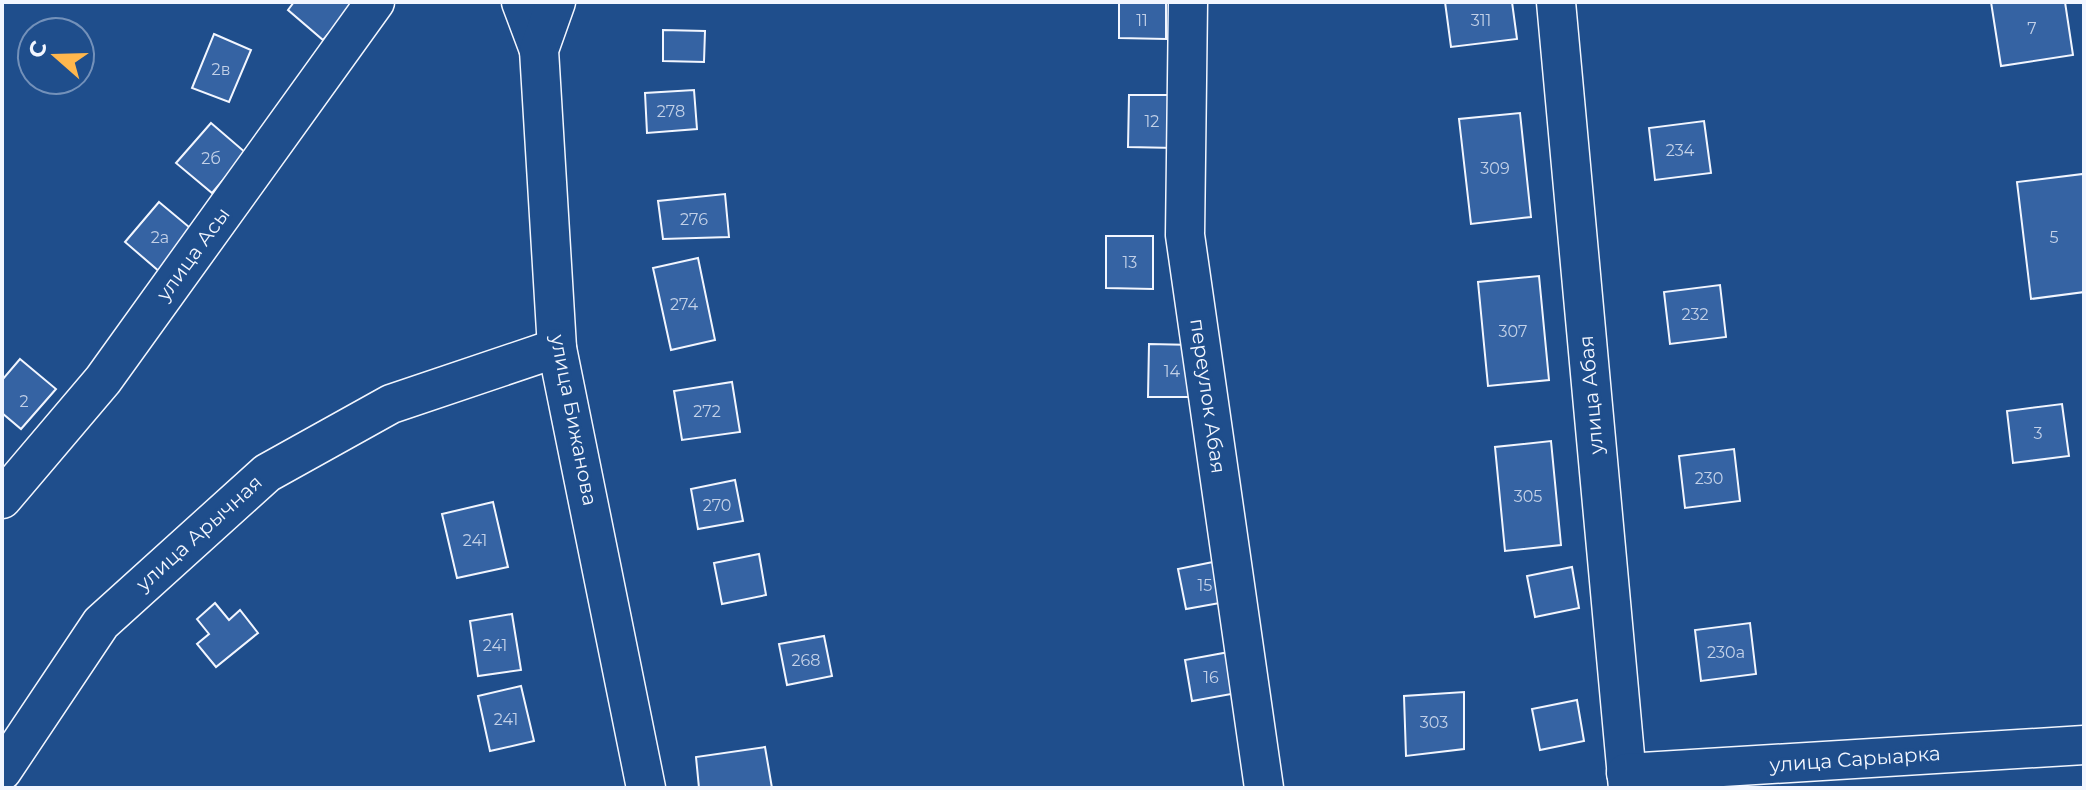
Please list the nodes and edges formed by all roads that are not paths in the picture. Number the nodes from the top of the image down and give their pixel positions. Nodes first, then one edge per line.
1 (375, 2) edge
2 (521, 2) edge
3 (556, 2) edge
4 (1188, 2) edge
5 (1556, 2) edge
6 (539, 50) junction
7 (557, 348) junction
8 (2, 499) edge
9 (2084, 745) edge
10 (2, 771) edge
11 (1627, 781) edge
12 (646, 788) edge
13 (1264, 788) edge

1 - 8 street, улица Асы
2 - 6 street
3 - 6 street, улица Бижанова
4 - 13 street, переулок Абая
5 - 11 street, улица Абая
6 - 7 street, улица Бижанова
7 - 10 street, улица Арычная
7 - 12 street, улица Бижанова
9 - 11 street, улица Сарыарка

